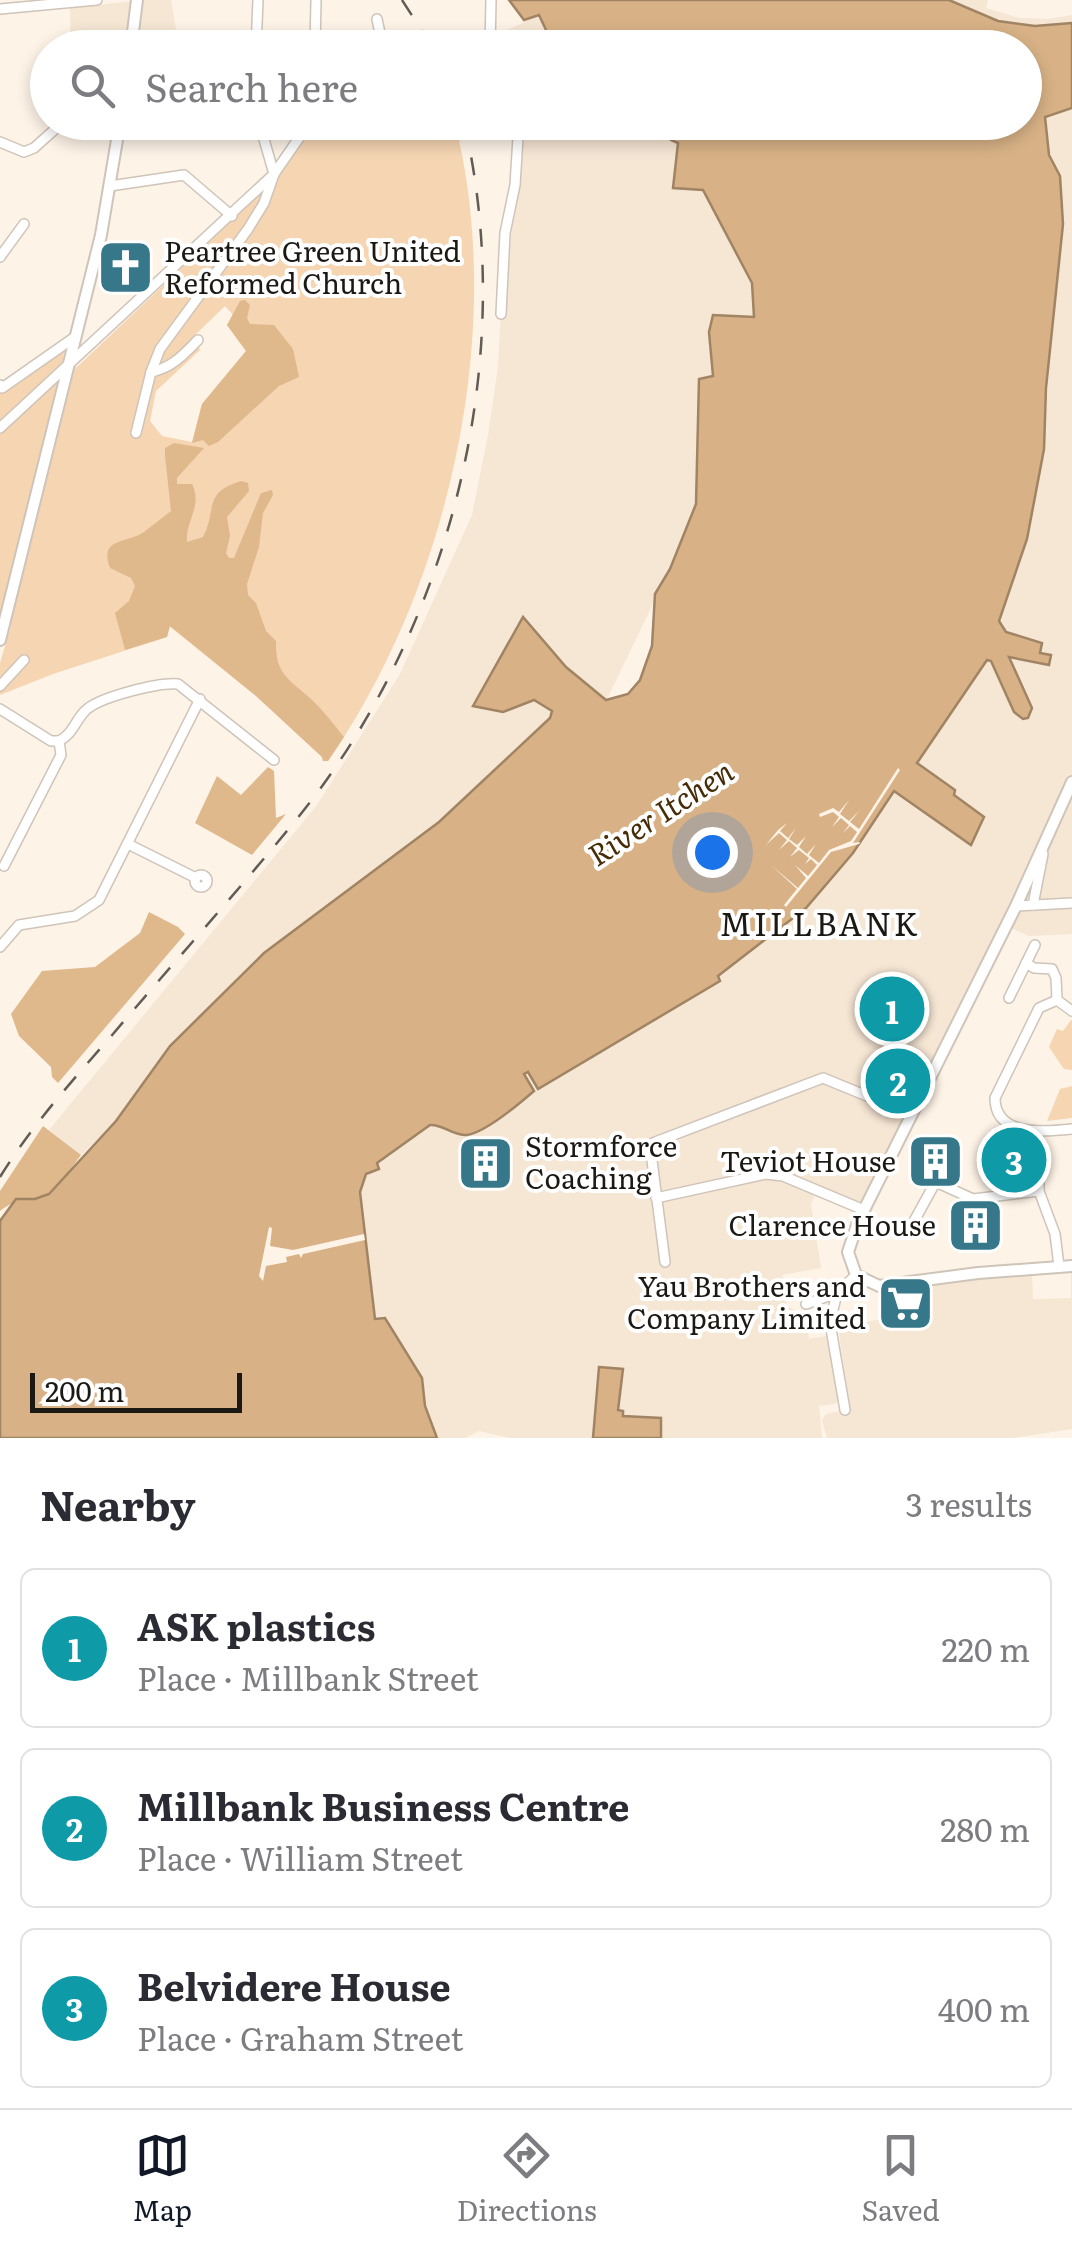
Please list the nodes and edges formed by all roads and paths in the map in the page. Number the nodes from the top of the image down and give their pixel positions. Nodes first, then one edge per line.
1 (97, 0) edge
2 (137, 0) edge
3 (258, 0) edge
4 (316, 0) edge
5 (491, 0) edge
6 (0, 9) edge
7 (377, 19) dead end
8 (133, 30) edge
9 (256, 30) edge
10 (316, 30) edge
11 (379, 30) edge
12 (490, 30) edge
13 (43, 140) edge
14 (117, 140) edge
15 (265, 140) edge
16 (298, 140) edge
17 (519, 140) edge
18 (0, 142) edge
19 (274, 174) junction
20 (110, 186) junction
21 (254, 193) junction
22 (264, 203) junction
23 (232, 216) junction
24 (24, 231) dead end
25 (0, 256) edge
26 (501, 314) dead end
27 (75, 336) junction
28 (198, 340) dead end
29 (68, 366) junction
30 (151, 372) junction
31 (1, 386) edge
32 (0, 428) edge
33 (136, 432) dead end
34 (1, 631) edge
35 (24, 660) dead end
36 (0, 686) edge
37 (200, 699) junction
38 (0, 709) edge
39 (59, 740) junction
40 (274, 760) dead end
41 (1072, 782) edge
42 (128, 844) junction
43 (1044, 847) junction
44 (4, 866) dead end
45 (196, 878) dead end
46 (1072, 903) edge
47 (1033, 905) junction
48 (1016, 906) junction
49 (1036, 944) dead end
50 (0, 946) edge
51 (1026, 963) junction
52 (1008, 998) dead end
53 (1056, 1000) junction
54 (1072, 1011) edge
55 (911, 1114) junction
56 (1072, 1129) edge
57 (1038, 1133) junction
58 (1039, 1191) junction
59 (656, 1198) junction
60 (864, 1210) junction
61 (907, 1234) dead end
62 (665, 1262) dead end
63 (1059, 1266) junction
64 (1072, 1266) edge
65 (856, 1275) junction
66 (837, 1293) junction
67 (806, 1304) dead end
68 (846, 1410) dead end

1 - 6 street
2 - 8 street
3 - 9 street
4 - 10 street
5 - 12 street
7 - 11 street
13 - 18 street
14 - 20 street
15 - 19 street
16 - 19 street
17 - 26 street
19 - 21 street
19 - 22 street
20 - 23 street
20 - 27 street
21 - 22 street
21 - 23 street
22 - 30 street
23 - 29 street
24 - 25 street
27 - 29 street
27 - 31 street
28 - 30 street
29 - 32 street
29 - 34 street
30 - 33 street
35 - 36 street
37 - 39 street
37 - 40 street
37 - 42 street
38 - 39 street
39 - 44 street
41 - 43 street
42 - 45 street
42 - 50 street
43 - 47 street
43 - 48 street
46 - 47 street
47 - 48 street
48 - 55 street
49 - 51 street
51 - 52 street
51 - 53 street
53 - 54 street
53 - 57 street
55 - 59 street
55 - 60 street
56 - 57 street
57 - 58 street
58 - 61 street
58 - 63 street
59 - 60 street
59 - 62 street
60 - 65 street
63 - 64 street
63 - 65 street
65 - 66 street
66 - 67 street
66 - 68 street

